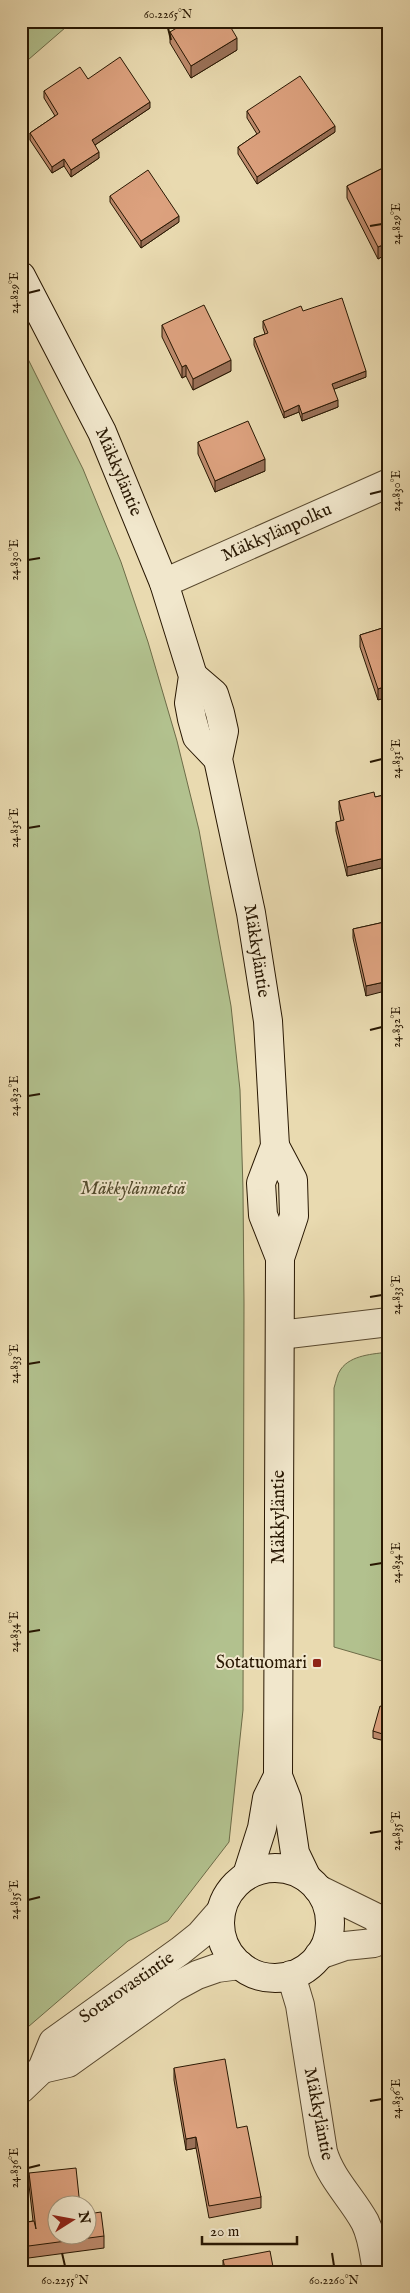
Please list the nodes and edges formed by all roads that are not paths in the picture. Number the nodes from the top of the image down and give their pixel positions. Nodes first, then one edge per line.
1 (21, 276) edge
2 (389, 483) edge
3 (164, 583) junction
4 (389, 1322) edge
5 (280, 1335) junction
6 (278, 1776) junction
7 (247, 1875) junction
8 (312, 1883) junction
9 (221, 1911) junction
10 (389, 1936) edge
11 (320, 1955) junction
12 (240, 1965) junction
13 (291, 1975) junction
14 (42, 2069) junction
15 (21, 2088) edge
16 (377, 2272) edge

1 - 3 street, Mäkkyläntie
2 - 3 street, Mäkkylänpolku
3 - 5 street, Mäkkyläntie
4 - 5 street
5 - 6 street, Mäkkyläntie
6 - 7 street, Mäkkyläntie
6 - 8 street, Mäkkyläntie
7 - 8 street
7 - 9 street
8 - 10 street
8 - 11 street
9 - 12 street
9 - 14 street, Sotarovastintie
10 - 11 street
11 - 13 street
12 - 13 street
12 - 14 street, Sotarovastintie
13 - 16 street, Mäkkyläntie
14 - 15 street, Sotarovastintie

